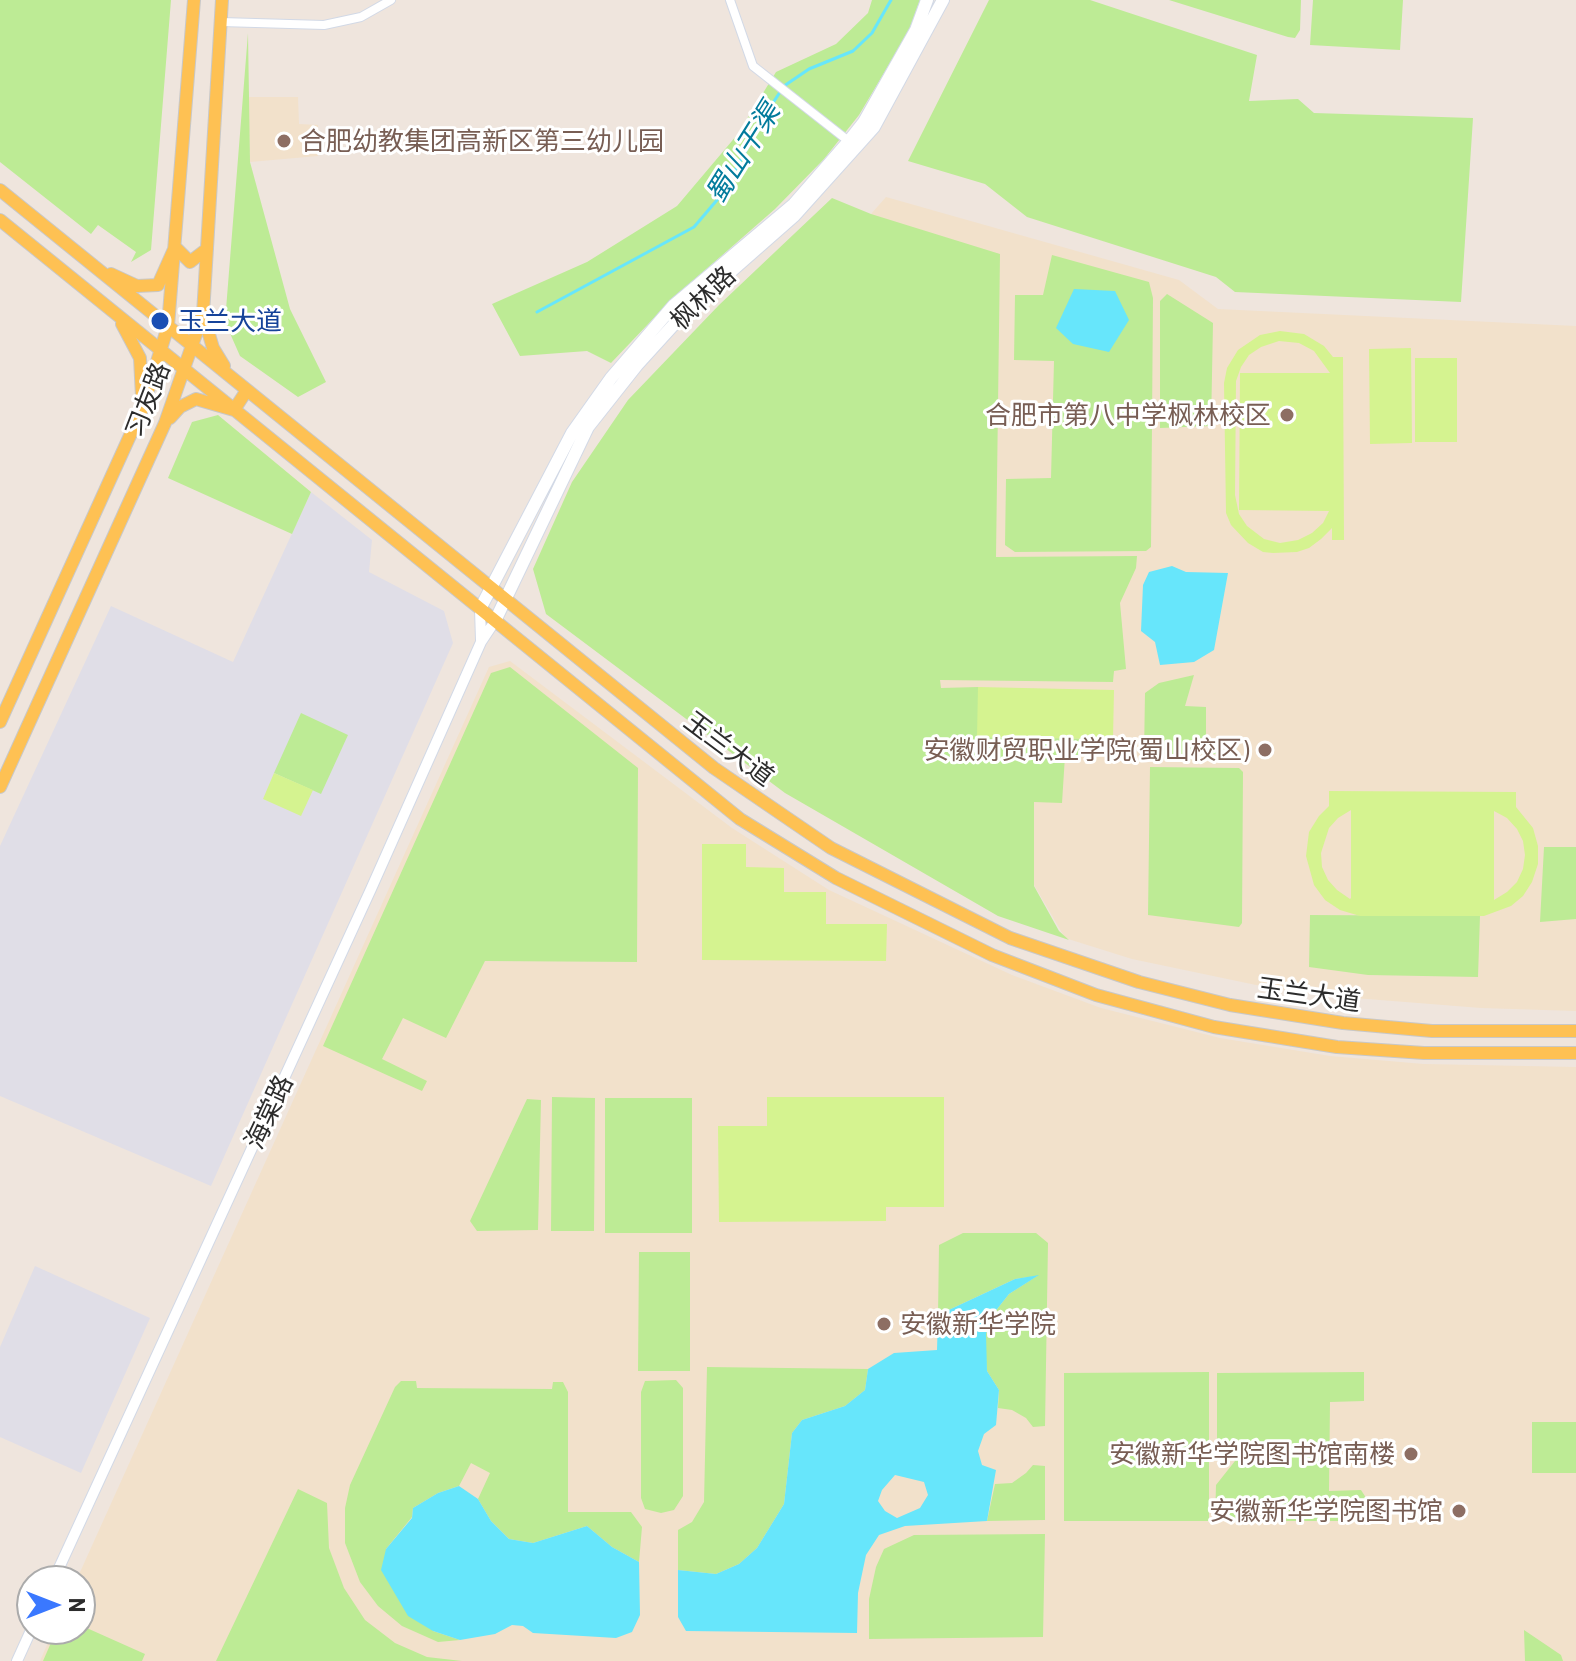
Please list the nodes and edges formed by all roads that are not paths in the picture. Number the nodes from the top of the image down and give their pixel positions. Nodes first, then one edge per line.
1 (194, 0) edge
2 (222, 0) edge
3 (391, 0) edge
4 (730, 0) edge
5 (927, 0) edge
6 (943, 0) edge
7 (221, 22) junction
8 (853, 144) junction
9 (0, 190) edge
10 (0, 220) edge
11 (175, 247) junction
12 (207, 249) junction
13 (94, 266) junction
14 (112, 280) junction
15 (96, 299) junction
16 (203, 314) junction
17 (119, 317) junction
18 (168, 326) junction
19 (192, 345) junction
20 (160, 351) junction
21 (184, 370) junction
22 (230, 376) junction
23 (247, 390) junction
24 (143, 407) junction
25 (234, 410) junction
26 (165, 423) junction
27 (491, 588) junction
28 (505, 599) junction
29 (480, 609) junction
30 (495, 621) junction
31 (481, 642) junction
32 (0, 722) edge
33 (0, 787) edge
34 (1576, 1031) edge
35 (1576, 1053) edge
36 (60, 1565) edge

1 - 11 main road, 习友路
2 - 7 main road, 习友路
3 - 7 street
4 - 8 street
5 - 8 main road, 枫林路
6 - 8 main road, 枫林路
7 - 12 main road, 习友路
8 - 27 main road, 枫林路
8 - 28 main road, 枫林路
9 - 13 main road, 玉兰大道
10 - 15 main road, 玉兰大道
11 - 12 main road
11 - 13 main road
11 - 18 main road, 习友路
12 - 16 main road, 习友路
13 - 14 main road, 玉兰大道
14 - 15 main road
14 - 18 main road, 玉兰大道
15 - 17 main road, 玉兰大道
16 - 19 main road, 习友路
16 - 22 main road
17 - 20 main road, 玉兰大道
17 - 24 main road
18 - 19 main road, 玉兰大道
18 - 20 main road, 习友路
19 - 21 main road, 习友路
19 - 22 main road, 玉兰大道
20 - 21 main road, 玉兰大道
20 - 24 main road, 习友路
21 - 25 main road, 玉兰大道
21 - 26 main road, 习友路
22 - 23 main road, 玉兰大道
23 - 25 main road
23 - 27 main road, 玉兰大道
24 - 32 main road, 习友路
25 - 26 main road
25 - 29 main road, 玉兰大道
26 - 33 main road, 习友路
27 - 28 main road, 玉兰大道
27 - 29 main road, 枫林路
28 - 30 main road, 枫林路
28 - 34 main road, 玉兰大道
29 - 30 main road, 玉兰大道
29 - 31 street, 海棠路
30 - 31 street, 海棠路
30 - 35 main road, 玉兰大道
31 - 36 street, 海棠路

